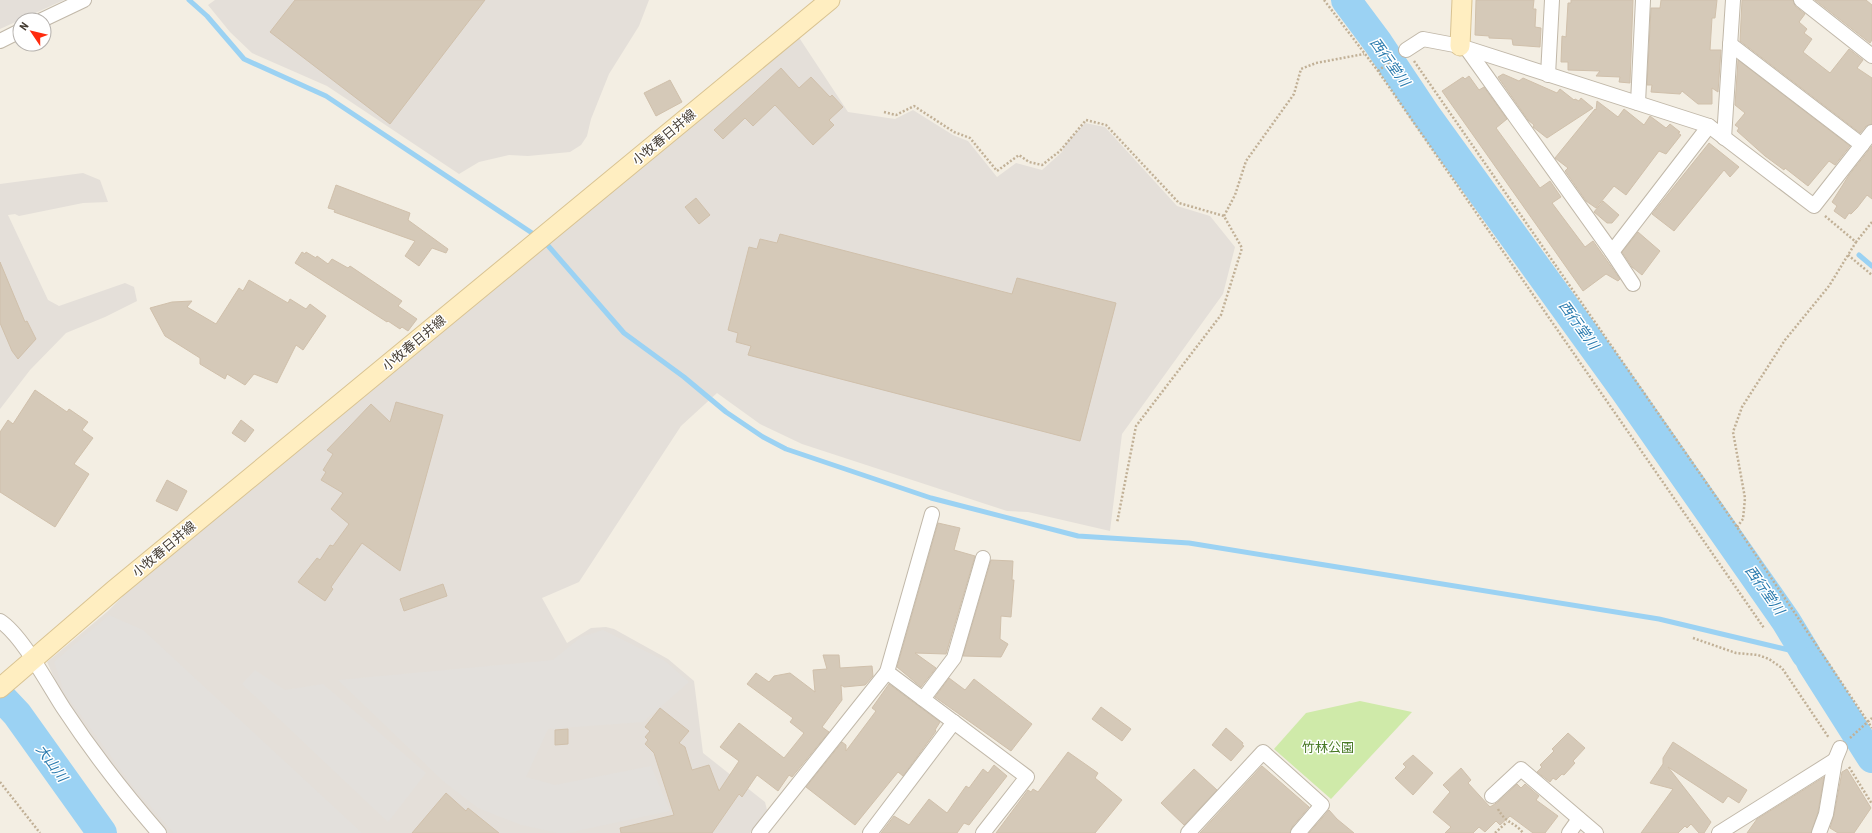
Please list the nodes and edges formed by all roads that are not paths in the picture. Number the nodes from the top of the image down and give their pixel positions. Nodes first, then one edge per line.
1 (84, 0) edge
2 (830, 0) edge
3 (1462, 0) edge
4 (1552, 0) edge
5 (1643, 0) edge
6 (1733, 0) edge
7 (1801, 0) edge
8 (52, 15) edge
9 (12, 35) edge
10 (0, 41) edge
11 (1730, 44) junction
12 (1463, 48) junction
13 (1406, 50) road end
14 (1872, 56) edge
15 (1548, 75) junction
16 (1638, 102) junction
17 (1709, 126) junction
18 (1872, 132) edge
19 (1724, 138) junction
20 (1862, 145) junction
21 (1612, 252) junction
22 (1633, 284) dead end
23 (932, 514) dead end
24 (983, 558) dead end
25 (0, 621) edge
26 (32, 661) junction
27 (887, 672) junction
28 (0, 688) edge
29 (923, 699) junction
30 (954, 722) junction
31 (1492, 796) road end
32 (1579, 819) junction
33 (1728, 831) edge
34 (159, 833) edge
35 (760, 833) edge
36 (870, 833) edge
37 (984, 833) edge
38 (1188, 833) edge
39 (1298, 833) edge
40 (1569, 833) edge
41 (1596, 833) edge
42 (1819, 833) edge

1 - 8 street
2 - 26 main road, 小牧春日井線
3 - 12 main road
4 - 15 street
5 - 16 street
6 - 11 street
7 - 14 street
9 - 10 street
11 - 19 street
11 - 20 street
12 - 13 street
12 - 15 street
12 - 21 street
15 - 16 street
16 - 17 street
17 - 19 street
17 - 21 street
18 - 20 street
19 - 20 street
21 - 22 street
23 - 27 street
24 - 29 street
25 - 26 street
26 - 28 main road, 小牧春日井線
26 - 34 street
27 - 29 street
27 - 35 street
29 - 30 street
30 - 36 street
30 - 37 street
31 - 32 street
32 - 40 street
32 - 41 street
33 - 42 street
38 - 39 street

